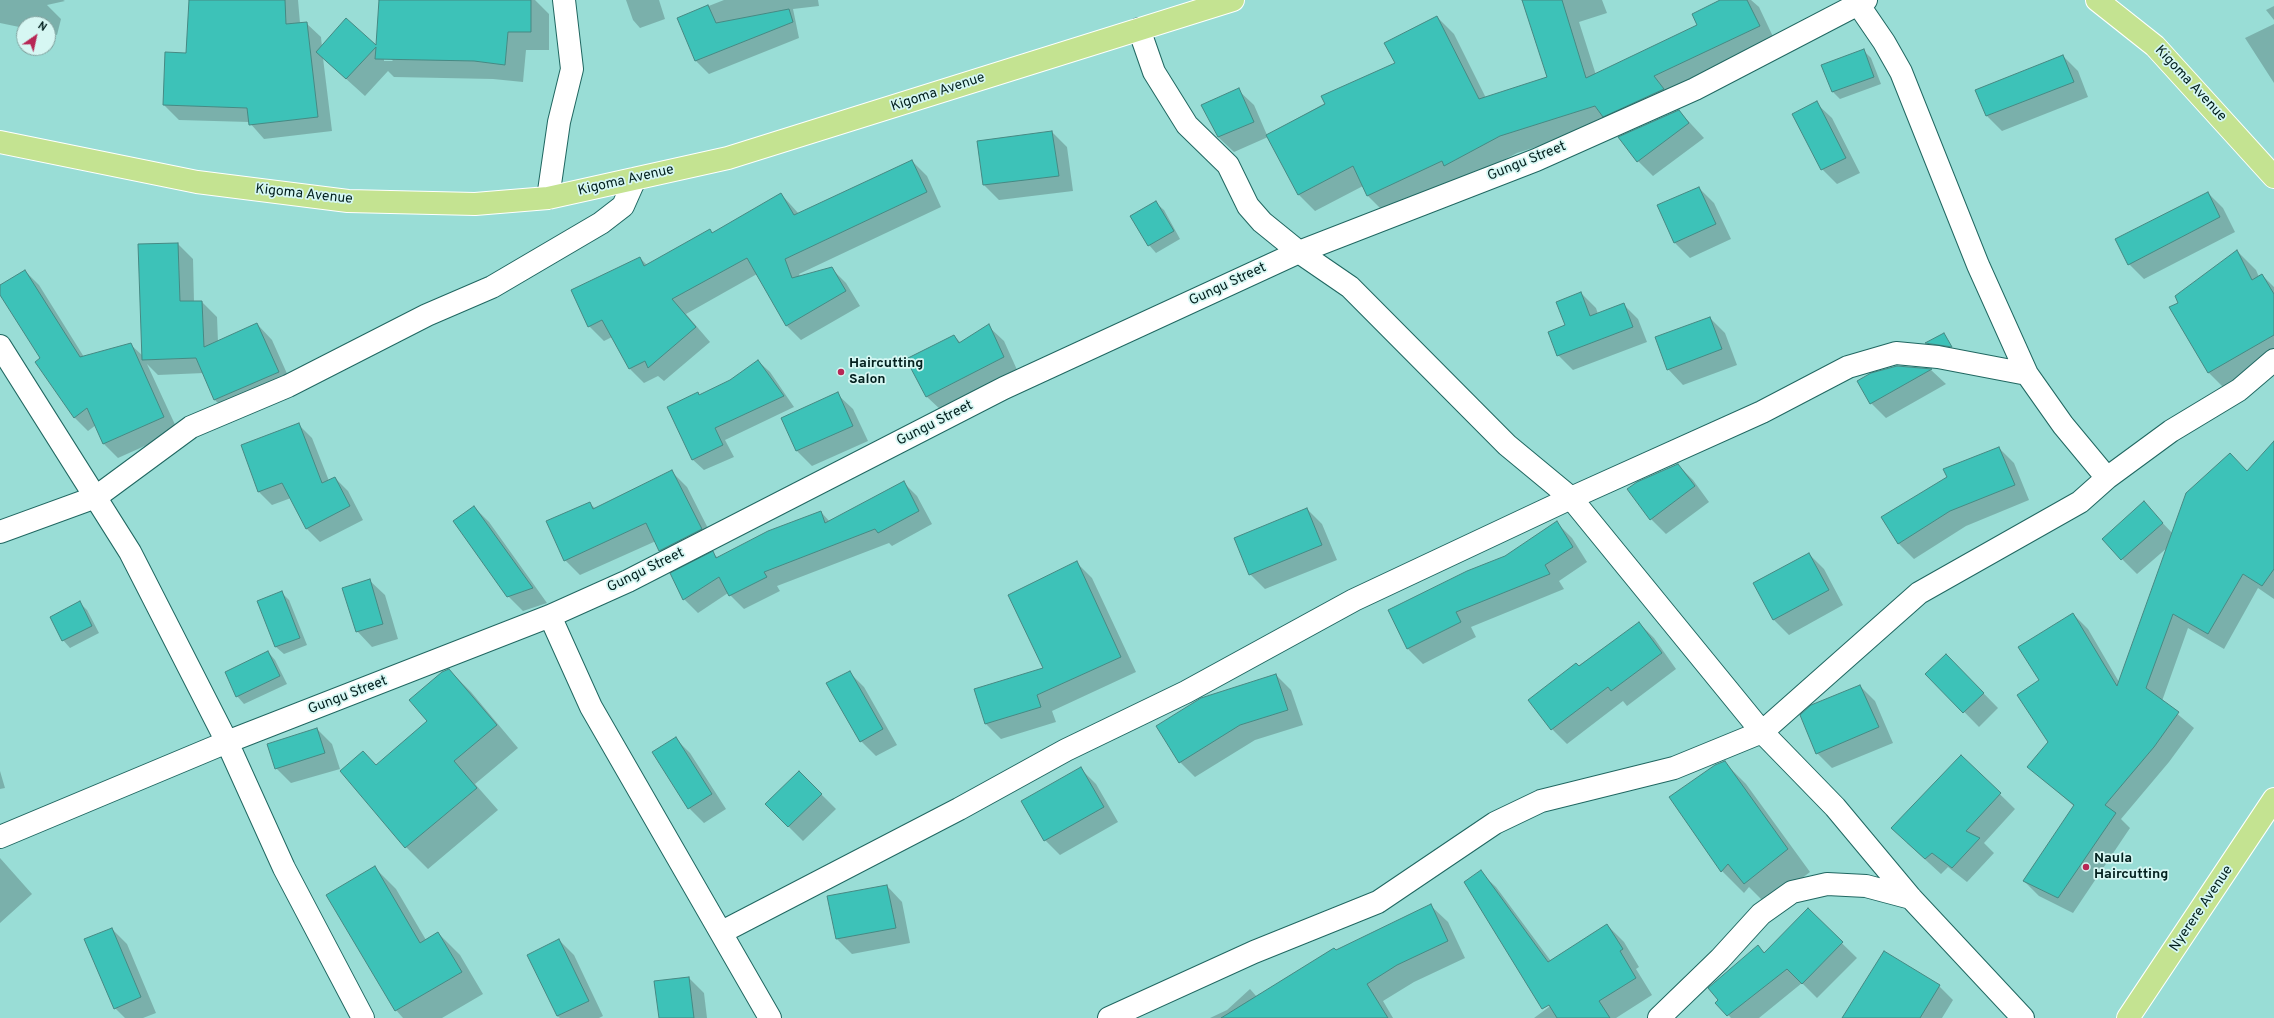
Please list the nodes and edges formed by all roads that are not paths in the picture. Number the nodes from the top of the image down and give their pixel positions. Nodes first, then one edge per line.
1 (564, 0) edge
2 (1233, 0) edge
3 (2097, 0) edge
4 (1862, 2) edge
5 (1139, 29) junction
6 (0, 142) edge
7 (2274, 177) edge
8 (635, 179) junction
9 (548, 198) junction
10 (1299, 252) junction
11 (0, 346) edge
12 (2274, 360) edge
13 (2027, 374) junction
14 (2107, 478) junction
15 (96, 497) junction
16 (1571, 498) junction
17 (0, 532) edge
18 (550, 616) junction
19 (1762, 732) junction
20 (227, 742) junction
21 (2274, 799) edge
22 (0, 836) edge
23 (1911, 898) junction
24 (722, 932) junction
25 (362, 1018) edge
26 (770, 1018) edge
27 (1109, 1018) edge
28 (1659, 1018) edge
29 (2024, 1018) edge
30 (2128, 1018) edge

1 - 9 street
2 - 5 main road, Kigoma Avenue
3 - 7 main road, Kigoma Avenue
4 - 10 street, Gungu Street
4 - 13 street
5 - 8 main road, Kigoma Avenue
5 - 10 street
6 - 9 main road, Kigoma Avenue
8 - 9 main road, Kigoma Avenue
8 - 15 street
10 - 16 street
10 - 18 street, Gungu Street
11 - 15 street
12 - 14 street
13 - 14 street
13 - 16 street
14 - 19 street
15 - 17 street
15 - 20 street
16 - 19 street
16 - 24 street
18 - 20 street, Gungu Street
18 - 24 street
19 - 23 street
19 - 27 street
20 - 22 street, Gungu Street
20 - 25 street
21 - 30 main road, Nyerere Avenue
23 - 28 street
23 - 29 street
24 - 26 street

